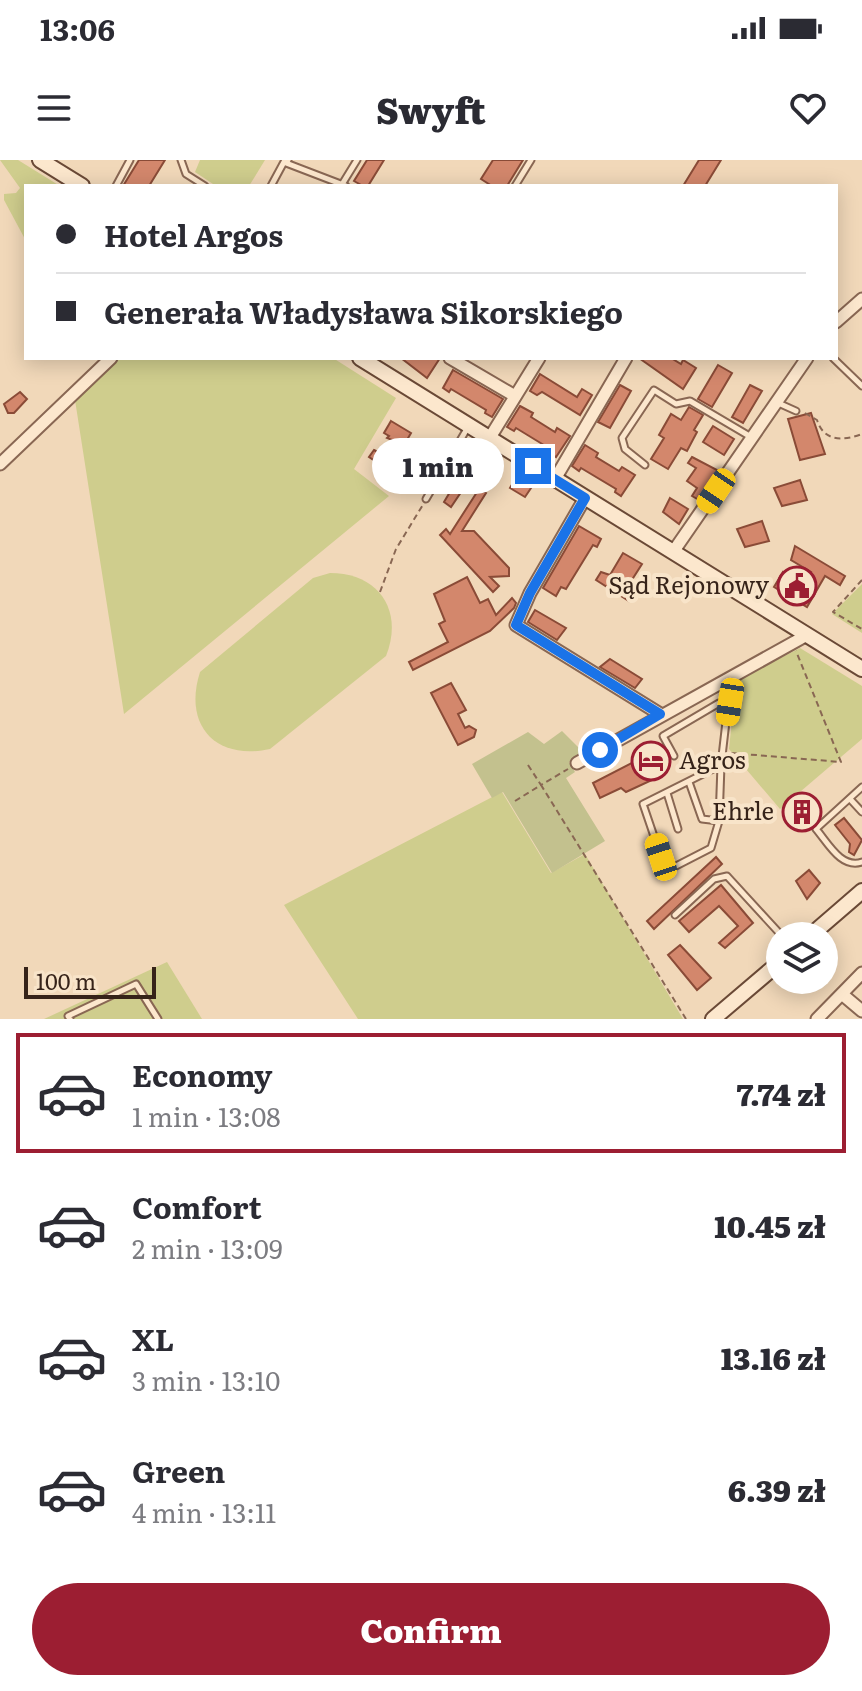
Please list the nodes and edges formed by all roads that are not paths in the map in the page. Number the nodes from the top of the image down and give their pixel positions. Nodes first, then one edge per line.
1 (40, 160) edge
2 (130, 160) edge
3 (181, 160) edge
4 (357, 160) edge
5 (531, 160) edge
6 (286, 161) edge
7 (59, 165) edge
8 (80, 184) edge
9 (117, 184) edge
10 (202, 184) edge
11 (272, 184) edge
12 (341, 184) edge
13 (344, 184) edge
14 (516, 184) edge
15 (862, 299) edge
16 (838, 320) edge
17 (109, 360) edge
18 (363, 360) edge
19 (453, 360) edge
20 (538, 360) edge
21 (625, 360) edge
22 (806, 360) edge
23 (835, 360) edge
24 (862, 386) edge
25 (515, 396) junction
26 (775, 402) junction
27 (796, 411) road end
28 (469, 426) junction
29 (752, 438) junction
30 (489, 439) junction
31 (0, 464) edge
32 (645, 465) dead end
33 (555, 479) junction
34 (585, 498) junction
35 (426, 499) road end
36 (673, 552) junction
37 (804, 640) junction
38 (862, 669) edge
39 (731, 677) junction
40 (730, 702) junction
41 (660, 714) junction
42 (674, 756) dead end
43 (577, 763) road end
44 (721, 765) junction
45 (689, 782) junction
46 (862, 787) edge
47 (667, 793) junction
48 (850, 799) junction
49 (862, 812) edge
50 (719, 821) junction
51 (678, 829) dead end
52 (862, 862) edge
53 (862, 891) edge
54 (675, 915) dead end
55 (769, 922) edge
56 (826, 922) edge
57 (862, 973) edge
58 (766, 974) edge
59 (843, 995) junction
60 (862, 1011) edge
61 (70, 1019) edge
62 (158, 1019) edge
63 (713, 1019) edge
64 (817, 1019) edge

1 - 7 main road
2 - 9 lane
3 - 10 lane
4 - 13 lane
5 - 14 lane
6 - 11 lane
6 - 12 lane
7 - 8 main road
15 - 16 street
17 - 31 street
18 - 28 main road
19 - 25 street
20 - 25 street
21 - 33 street
22 - 26 street
23 - 24 lane
25 - 30 street
26 - 27 lane
26 - 29 street
28 - 30 main road
28 - 35 lane
29 - 32 lane
29 - 36 street
30 - 33 main road
33 - 34 main road
34 - 36 main road
34 - 41 street
36 - 37 main road
37 - 38 main road
37 - 39 street
39 - 40 lane
39 - 41 street
40 - 42 lane
40 - 44 lane
41 - 43 street
44 - 45 lane
44 - 50 lane
45 - 47 lane
45 - 50 lane
46 - 48 lane
47 - 50 lane
47 - 51 lane
48 - 49 lane
48 - 52 lane
53 - 56 main road
54 - 55 lane
57 - 59 street
58 - 63 main road
59 - 60 street
59 - 64 street
61 - 62 lane

